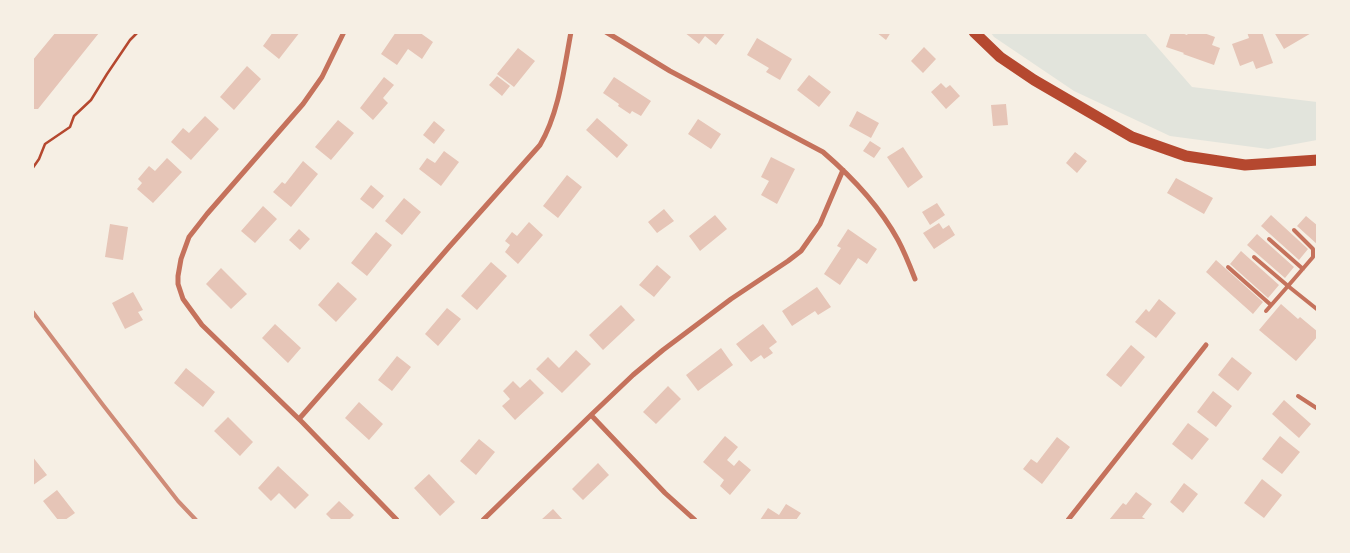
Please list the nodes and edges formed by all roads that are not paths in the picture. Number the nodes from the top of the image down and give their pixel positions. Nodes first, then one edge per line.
1 (344, 32) edge
2 (571, 32) edge
3 (606, 32) edge
4 (974, 32) edge
5 (1318, 160) edge
6 (843, 170) junction
7 (1294, 230) dead end
8 (1269, 239) dead end
9 (1254, 257) dead end
10 (1228, 267) dead end
11 (1303, 269) junction
12 (915, 279) dead end
13 (1288, 286) junction
14 (1271, 305) junction
15 (1318, 310) edge
16 (1266, 311) dead end
17 (1206, 345) dead end
18 (1298, 396) dead end
19 (1318, 409) edge
20 (591, 415) junction
21 (299, 419) junction
22 (397, 520) edge
23 (483, 520) edge
24 (695, 520) edge
25 (1068, 520) edge

1 - 21 street
2 - 21 street
3 - 6 street
4 - 5 main road
6 - 12 street
6 - 20 street
7 - 11 lane
8 - 11 lane
9 - 13 lane
10 - 14 lane
11 - 13 lane
13 - 14 lane
13 - 15 lane
14 - 16 lane
17 - 25 street
18 - 19 lane
20 - 23 street
20 - 24 street
21 - 22 street

